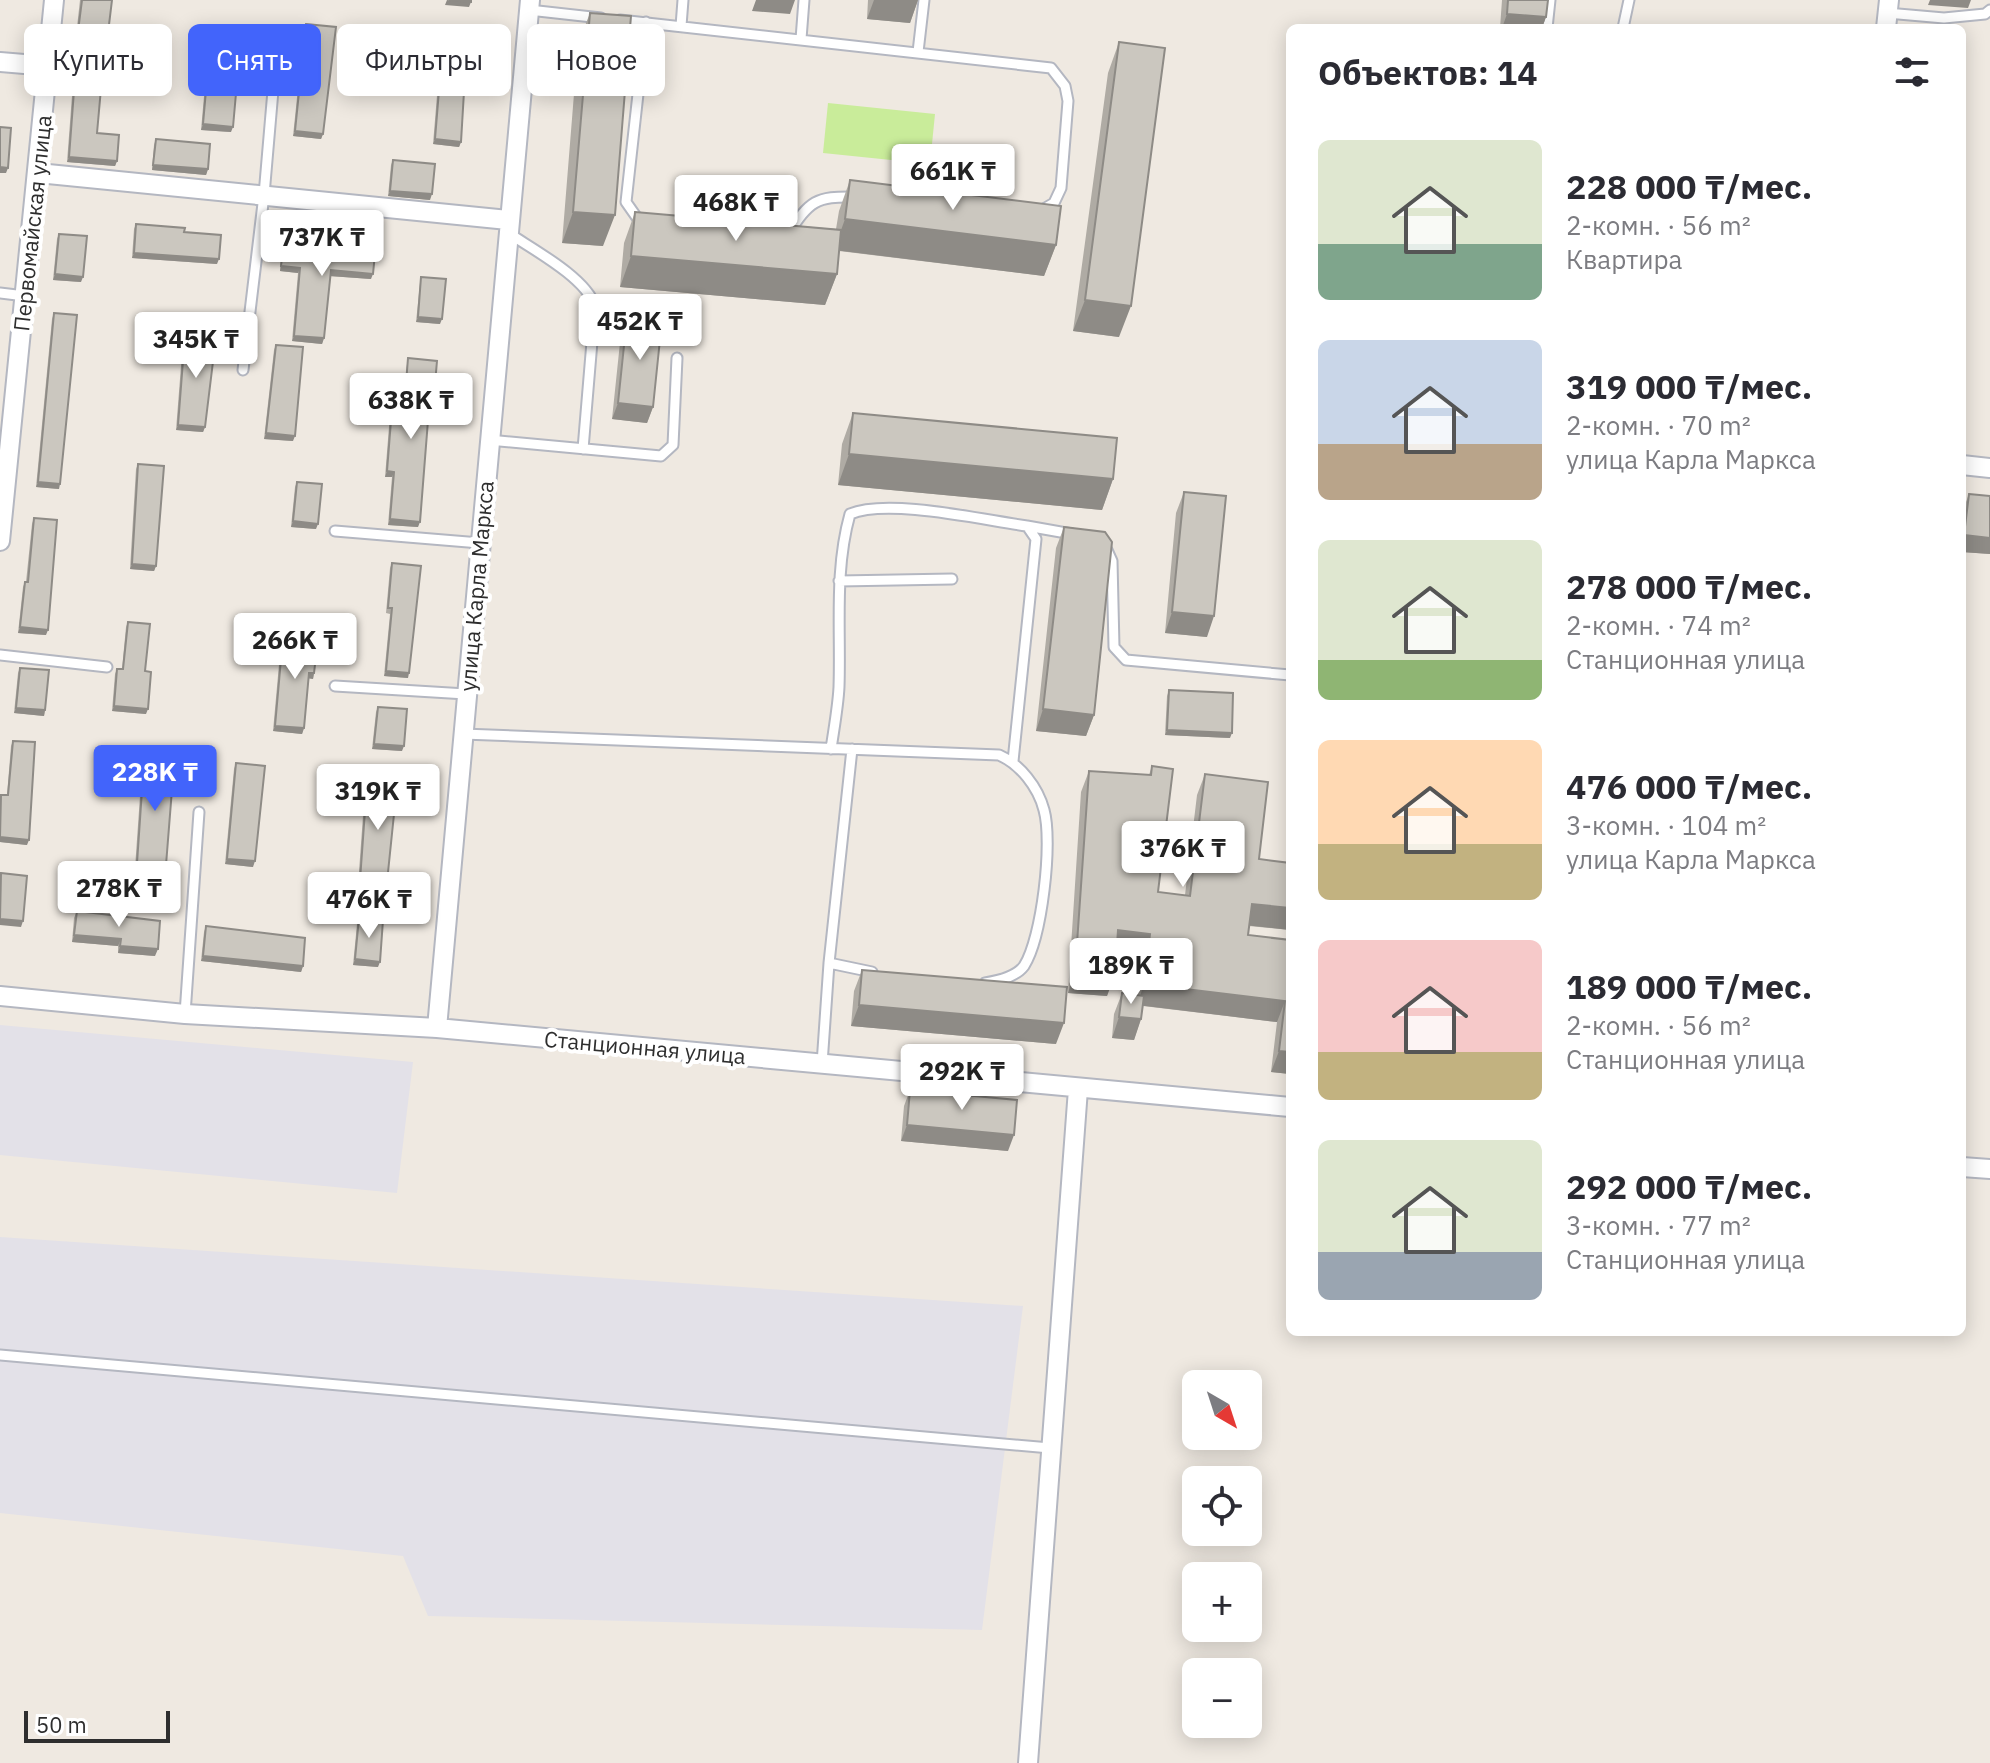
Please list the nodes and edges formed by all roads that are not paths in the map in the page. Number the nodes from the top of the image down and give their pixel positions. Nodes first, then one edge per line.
1 (54, 0) edge
2 (683, 0) edge
3 (804, 0) edge
4 (924, 0) edge
5 (1550, 0) edge
6 (1629, 0) edge
7 (529, 5) edge
8 (1990, 10) edge
9 (1887, 14) edge
10 (646, 22) junction
11 (52, 24) edge
12 (1547, 24) edge
13 (1624, 24) edge
14 (681, 26) junction
15 (801, 39) junction
16 (918, 52) junction
17 (0, 62) edge
18 (24, 64) edge
19 (45, 96) edge
20 (273, 96) edge
21 (38, 173) junction
22 (264, 195) junction
23 (875, 198) edge
24 (1026, 209) edge
25 (508, 226) junction
26 (650, 229) edge
27 (782, 239) edge
28 (0, 293) edge
29 (25, 296) junction
30 (677, 358) dead end
31 (243, 370) dead end
32 (489, 440) junction
33 (583, 449) junction
34 (1966, 465) edge
35 (1990, 468) edge
36 (1, 513) edge
37 (1027, 526) junction
38 (335, 531) dead end
39 (0, 541) edge
40 (480, 543) junction
41 (952, 579) dead end
42 (839, 581) junction
43 (0, 655) edge
44 (107, 667) dead end
45 (1286, 675) edge
46 (335, 686) dead end
47 (466, 694) junction
48 (463, 734) junction
49 (831, 749) junction
50 (852, 749) junction
51 (1013, 761) junction
52 (199, 812) dead end
53 (829, 963) junction
54 (887, 975) edge
55 (977, 984) edge
56 (0, 996) edge
57 (185, 1014) junction
58 (437, 1028) junction
59 (822, 1064) junction
60 (1078, 1089) junction
61 (1286, 1107) edge
62 (1966, 1167) edge
63 (1990, 1169) edge
64 (0, 1355) edge
65 (1050, 1448) junction
66 (1028, 1763) edge

1 - 11 street, Первомайская улица
2 - 14 lane
3 - 15 lane
4 - 16 lane
5 - 12 lane
6 - 13 lane
7 - 10 lane
7 - 25 street, улица Карла Маркса
8 - 9 lane
10 - 14 lane
10 - 26 lane
14 - 15 lane
15 - 16 lane
16 - 24 lane
17 - 18 street
19 - 21 street, Первомайская улица
20 - 22 lane
21 - 22 street
21 - 29 street, Первомайская улица
22 - 25 street
22 - 31 lane
23 - 27 lane
25 - 32 street, улица Карла Маркса
25 - 33 lane
28 - 29 lane
29 - 36 street, Первомайская улица
30 - 33 lane
32 - 33 lane
32 - 40 street, улица Карла Маркса
34 - 35 street
36 - 39 street, Первомайская улица
37 - 42 lane
37 - 45 lane
37 - 51 lane
38 - 40 lane
40 - 47 street, улица Карла Маркса
41 - 42 lane
42 - 49 lane
43 - 44 lane
46 - 47 lane
47 - 48 street, улица Карла Маркса
48 - 49 lane
48 - 58 street, улица Карла Маркса
49 - 50 lane
50 - 51 lane
50 - 53 lane
51 - 55 lane
52 - 57 lane
53 - 54 lane
53 - 59 lane
56 - 57 street, Станционная улица
57 - 58 street, Станционная улица
58 - 59 street, Станционная улица
59 - 60 street, Станционная улица
60 - 61 street, Станционная улица
60 - 65 street
62 - 63 street
64 - 65 lane
65 - 66 street

